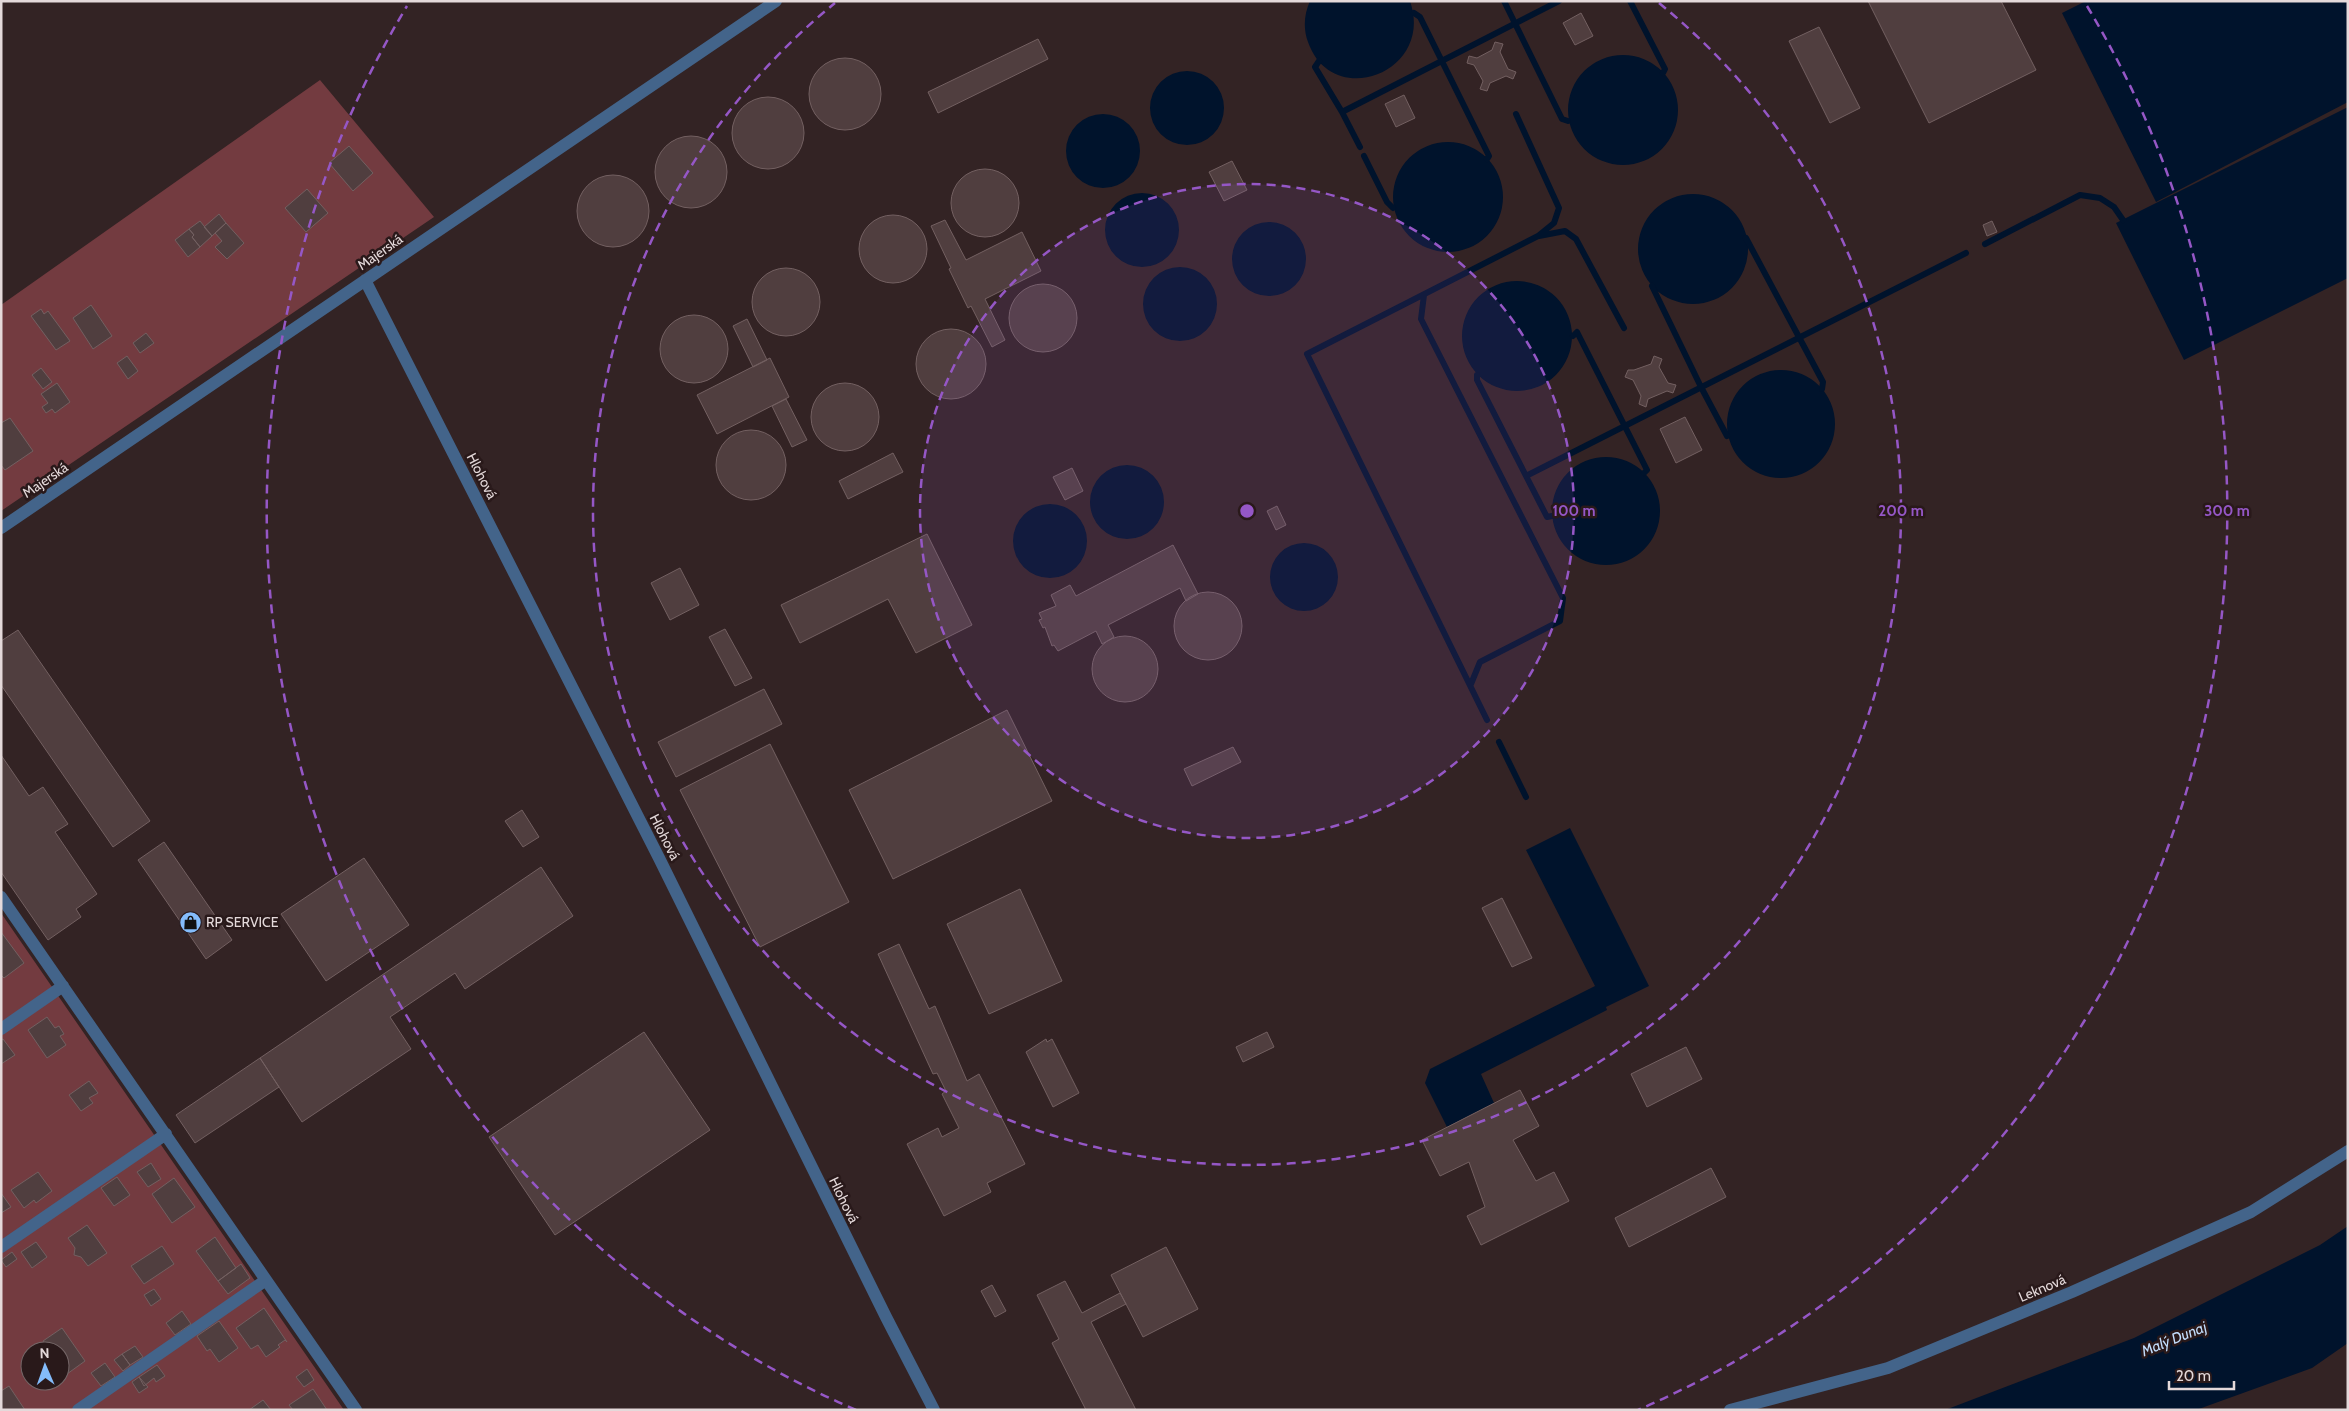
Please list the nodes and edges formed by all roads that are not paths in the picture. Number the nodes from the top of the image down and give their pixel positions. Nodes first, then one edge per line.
1 (776, 1) edge
2 (365, 280) junction
3 (1, 528) edge
4 (1, 897) edge
5 (63, 986) junction
6 (1, 1030) edge
7 (166, 1134) junction
8 (2348, 1151) edge
9 (1, 1246) edge
10 (266, 1280) junction
11 (78, 1410) edge
12 (356, 1410) edge
13 (934, 1410) edge
14 (1730, 1410) edge

1 - 2 street, Majerská
2 - 3 street, Majerská
2 - 13 street, Hlohová
4 - 5 street
5 - 6 street
5 - 7 street
7 - 9 street
7 - 10 street
8 - 14 street, Leknová
10 - 11 street
10 - 12 street

